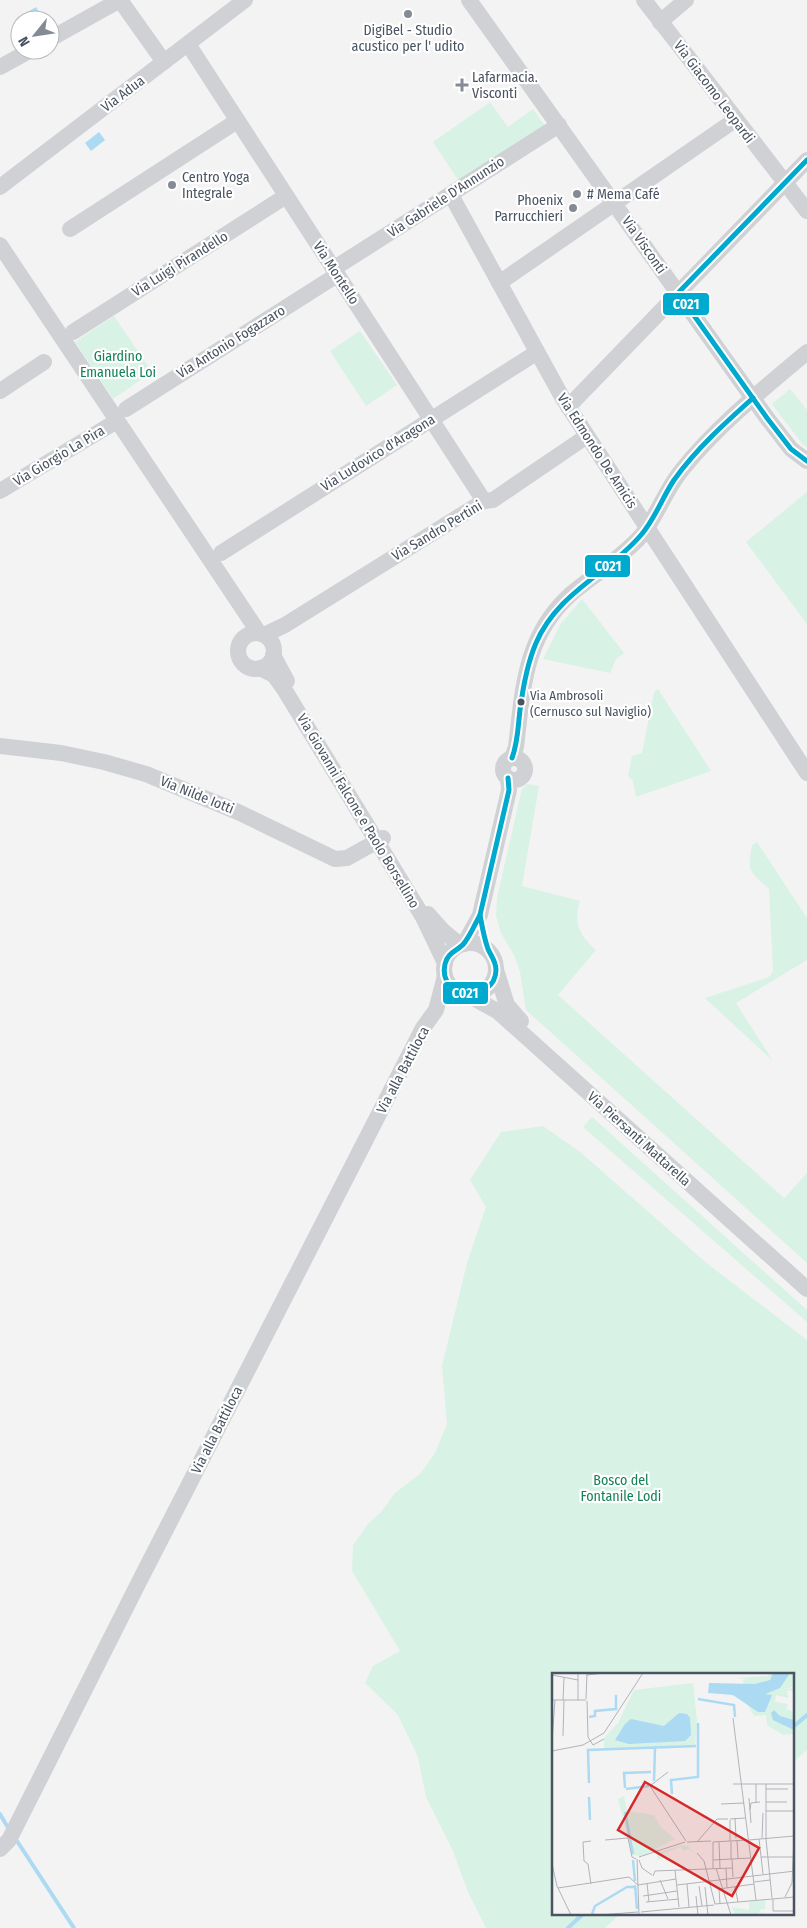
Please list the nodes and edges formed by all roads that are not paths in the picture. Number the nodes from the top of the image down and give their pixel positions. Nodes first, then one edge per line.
1 (120, 0) edge
2 (246, 0) edge
3 (469, 0) edge
4 (644, 0) edge
5 (686, 0) edge
6 (660, 22) junction
7 (60, 34) edge
8 (188, 44) junction
9 (13, 60) edge
10 (164, 62) junction
11 (0, 67) edge
12 (735, 120) junction
13 (237, 121) junction
14 (558, 125) junction
15 (807, 160) edge
16 (784, 183) junction
17 (0, 187) edge
18 (451, 195) junction
19 (286, 196) junction
20 (614, 203) junction
21 (807, 211) edge
22 (70, 229) dead end
23 (0, 245) edge
24 (0, 259) edge
25 (335, 272) junction
26 (498, 283) junction
27 (678, 293) junction
28 (73, 332) dead end
29 (807, 352) edge
30 (536, 353) junction
31 (44, 362) dead end
32 (0, 391) edge
33 (753, 398) junction
34 (568, 407) junction
35 (118, 418) junction
36 (431, 419) junction
37 (586, 436) junction
38 (807, 461) edge
39 (0, 491) edge
40 (484, 501) junction
41 (646, 528) junction
42 (221, 553) dead end
43 (263, 640) junction
44 (260, 668) junction
45 (0, 746) edge
46 (807, 773) edge
47 (380, 840) junction
48 (480, 915) junction
49 (462, 944) junction
50 (488, 950) junction
51 (445, 969) junction
52 (496, 970) junction
53 (465, 994) junction
54 (436, 1010) junction
55 (807, 1278) edge
56 (807, 1289) edge
57 (0, 1849) edge

1 - 7 street
1 - 10 street
2 - 8 street, Via Adua
3 - 14 street, Via Visconti
4 - 6 street, Via Giacomo Leopardi
5 - 6 street
6 - 12 street, Via Giacomo Leopardi
8 - 10 street, Via Adua
8 - 13 street, Via Montello
9 - 11 street
10 - 17 street, Via Adua
12 - 16 street, Via Giacomo Leopardi
12 - 20 street
13 - 19 street, Via Montello
13 - 22 street
14 - 18 street, Via Gabriele D'Annunzio
14 - 20 street, Via Visconti
15 - 16 street
16 - 21 street, Via Giacomo Leopardi
16 - 27 street
18 - 25 street, Via Gabriele D'Annunzio
18 - 26 street, Via Edmondo De Amicis
19 - 25 street, Via Montello
19 - 28 street, Via Luigi Pirandello
20 - 26 street
20 - 27 street, Via Visconti
23 - 35 street
24 - 35 street
25 - 35 street, Via Antonio Fogazzaro
25 - 36 street, Via Montello
26 - 30 street, Via Edmondo De Amicis
27 - 33 street, Via Visconti
27 - 34 street
29 - 33 street
30 - 34 street, Via Edmondo De Amicis
30 - 36 street, Via Ludovico d'Aragona
31 - 32 street
33 - 38 street, Via Visconti
33 - 41 street
34 - 37 street, Via Edmondo De Amicis
35 - 39 street, Via Giorgio La Pira
35 - 43 street, Via Giovanni Falcone e Paolo Borsellino
36 - 40 street, Via Montello
36 - 42 street, Via Ludovico d'Aragona
37 - 40 street, Via Sandro Pertini
37 - 41 street, Via Edmondo De Amicis
40 - 43 street, Via Sandro Pertini
41 - 46 street, Via Edmondo De Amicis
41 - 48 street
43 - 44 street
43 - 44 street, Via Giovanni Falcone e Paolo Borsellino
43 - 47 street, Via Giovanni Falcone e Paolo Borsellino
44 - 47 street, Via Giovanni Falcone e Paolo Borsellino
45 - 47 street, Via Nilde Iotti
47 - 49 street, Via Giovanni Falcone e Paolo Borsellino
47 - 51 street, Via Giovanni Falcone e Paolo Borsellino
48 - 49 street
48 - 50 street
49 - 50 street
49 - 51 street
50 - 52 street
51 - 53 street
51 - 54 street, Via alla Battiloca
52 - 53 street
52 - 55 street, Via Piersanti Mattarella
53 - 54 street, Via alla Battiloca
53 - 56 street, Via Piersanti Mattarella
54 - 57 street, Via alla Battiloca

